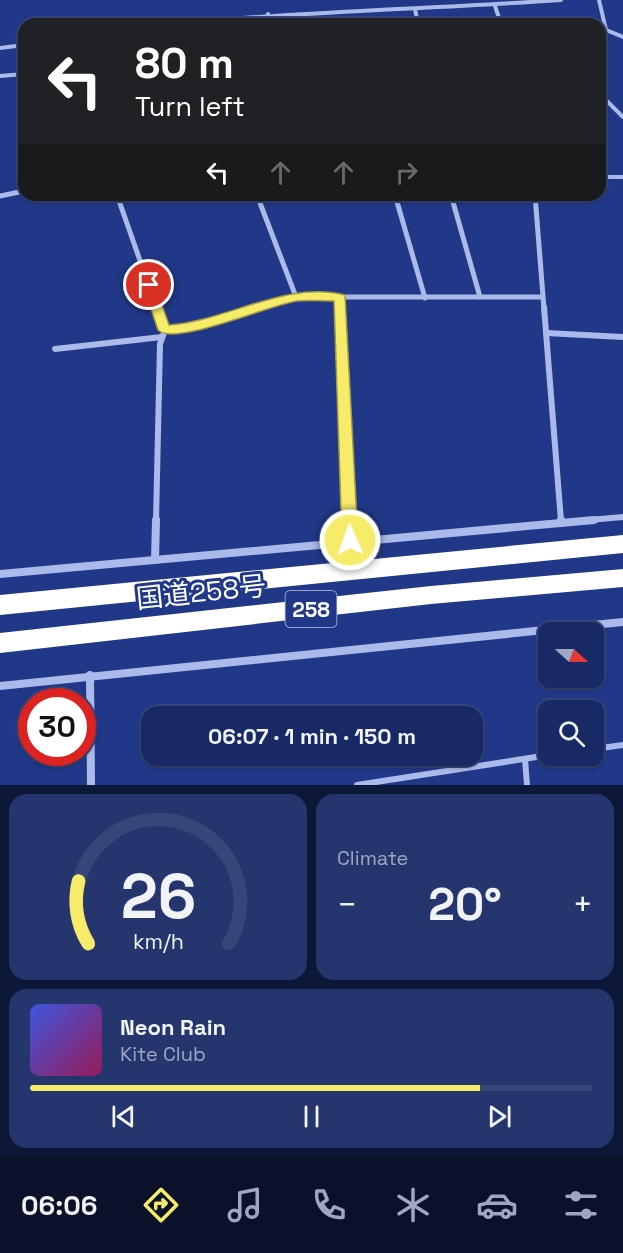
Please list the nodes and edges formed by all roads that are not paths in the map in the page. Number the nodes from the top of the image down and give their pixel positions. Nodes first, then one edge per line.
1 (449, 0) edge
2 (561, 0) edge
3 (599, 0) edge
4 (495, 6) junction
5 (448, 8) junction
6 (415, 9) junction
7 (268, 14) junction
8 (229, 18) edge
9 (267, 18) edge
10 (417, 18) edge
11 (499, 18) edge
12 (603, 18) edge
13 (606, 30) edge
14 (623, 37) edge
15 (18, 46) edge
16 (0, 48) edge
17 (18, 74) edge
18 (0, 76) edge
19 (606, 100) edge
20 (623, 117) edge
21 (606, 177) edge
22 (623, 177) edge
23 (18, 192) edge
24 (0, 196) edge
25 (119, 201) edge
26 (259, 201) edge
27 (397, 201) edge
28 (453, 201) edge
29 (535, 201) edge
30 (296, 297) junction
31 (480, 297) junction
32 (542, 297) junction
33 (340, 298) junction
34 (425, 298) junction
35 (163, 333) junction
36 (546, 333) junction
37 (623, 337) edge
38 (55, 349) dead end
39 (623, 517) edge
40 (561, 523) junction
41 (350, 540) junction
42 (623, 544) edge
43 (155, 560) junction
44 (0, 574) edge
45 (623, 578) edge
46 (0, 605) edge
47 (623, 622) edge
48 (0, 643) edge
49 (90, 675) junction
50 (0, 686) edge
51 (623, 745) edge
52 (604, 748) edge
53 (538, 757) edge
54 (525, 759) junction
55 (91, 785) edge
56 (357, 785) edge
57 (527, 785) edge

1 - 5 street
2 - 4 street
3 - 12 street
4 - 5 street
4 - 11 street
5 - 6 street
6 - 7 street
6 - 10 street
7 - 8 street
7 - 9 street
13 - 14 street
15 - 16 street
17 - 18 street
19 - 20 street
21 - 22 lane
23 - 24 street
25 - 35 street
26 - 30 street
27 - 34 street
28 - 31 street
29 - 32 street
30 - 33 street
30 - 35 street
31 - 32 street
31 - 34 street
32 - 36 street
33 - 34 street
33 - 41 street
35 - 38 street
35 - 43 street
36 - 37 street
36 - 40 street
39 - 40 street
40 - 41 street
41 - 43 street
42 - 46 highway, 国道258号 / 258
43 - 44 street
45 - 48 highway, 国道258号 / 258
47 - 49 street
49 - 50 street
49 - 55 street
51 - 52 lane
53 - 54 lane
54 - 56 lane
54 - 57 lane

